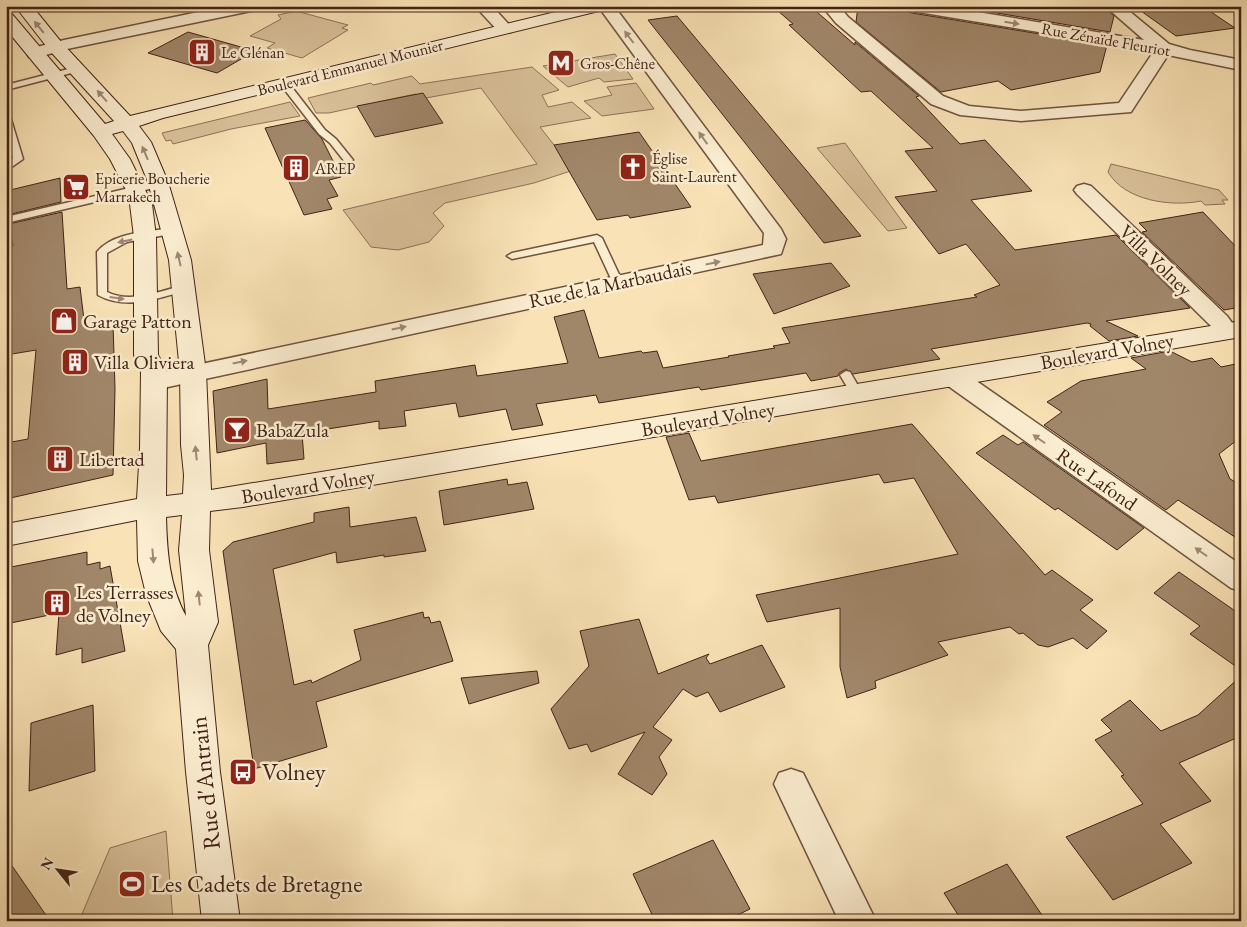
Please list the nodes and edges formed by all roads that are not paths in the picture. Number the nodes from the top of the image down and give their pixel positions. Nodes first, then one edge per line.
1 (23, 6) edge
2 (251, 6) edge
3 (483, 6) edge
4 (601, 6) edge
5 (606, 6) edge
6 (830, 6) edge
7 (912, 6) edge
8 (1113, 6) edge
9 (6, 18) edge
10 (505, 29) junction
11 (56, 47) junction
12 (1164, 48) junction
13 (35, 53) junction
14 (1241, 65) edge
15 (76, 69) junction
16 (53, 76) junction
17 (284, 83) junction
18 (6, 88) edge
19 (6, 116) edge
20 (127, 124) junction
21 (101, 132) junction
22 (10, 142) edge
23 (348, 160) dead end
24 (6, 168) edge
25 (158, 184) junction
26 (136, 190) junction
27 (1084, 190) dead end
28 (6, 220) edge
29 (172, 231) junction
30 (144, 237) junction
31 (512, 256) dead end
32 (618, 283) junction
33 (184, 288) junction
34 (145, 297) junction
35 (1234, 330) edge
36 (193, 372) junction
37 (953, 377) junction
38 (154, 382) junction
39 (174, 505) junction
40 (6, 535) edge
41 (1241, 580) edge
42 (192, 645) junction
43 (791, 784) dead end
44 (221, 921) edge
45 (858, 921) edge

11 -> 1 main road
2 - 11 street
3 - 10 street
4 - 10 main road, Boulevard Emmanuel Mounier
32 -> 5 street, Rue de la Marbaudais
6 - 12 street
7 -> 12 street, Rue Zénaïde Fleuriot
8 - 12 street
9 - 13 main road
10 - 17 main road, Boulevard Emmanuel Mounier
11 - 13 street
11 - 15 main road
12 - 14 street, Rue Zénaïde Fleuriot
13 - 16 main road
15 - 16 lane
20 -> 15 main road
16 - 18 lane
16 - 21 main road
17 - 20 main road, Boulevard Emmanuel Mounier
17 - 23 lane
19 - 22 lane
20 - 21 main road, Boulevard Emmanuel Mounier
25 -> 20 main road
21 - 26 main road
22 - 24 lane
25 - 26 lane
25 - 29 main road
26 - 28 lane
26 - 30 main road
27 - 35 street, Villa Volney
29 - 30 lane
33 -> 29 main road
30 - 34 main road
30 -> 34 lane
31 - 32 lane
36 -> 32 street, Rue de la Marbaudais
33 - 34 lane
33 - 36 main road
34 - 38 main road
35 - 37 main road, Boulevard Volney
36 - 38 street, Rue de la Marbaudais
39 -> 36 main road
37 - 39 main road, Boulevard Volney
41 -> 37 street, Rue Lafond
38 - 39 main road
39 - 40 main road, Boulevard Volney
42 -> 39 main road, Rue d'Antrain
39 -> 42 main road
42 - 44 main road, Rue d'Antrain
43 - 45 street

